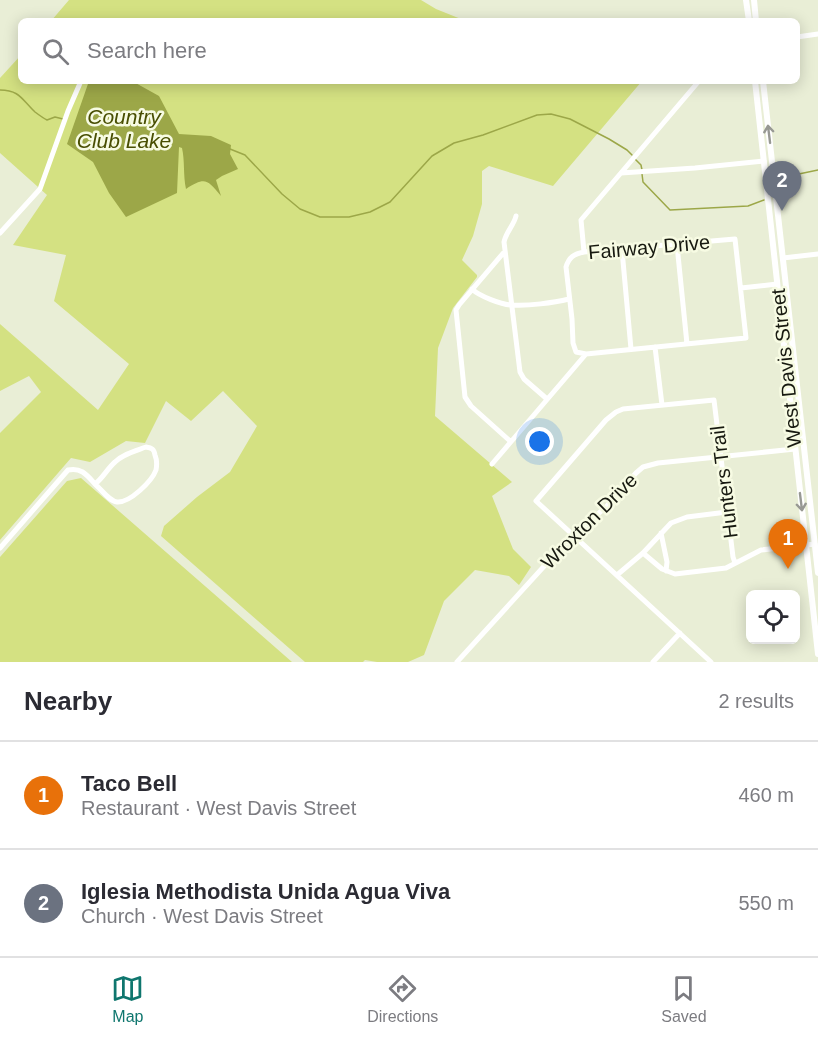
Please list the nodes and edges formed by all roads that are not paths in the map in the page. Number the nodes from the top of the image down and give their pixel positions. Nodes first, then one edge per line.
1 (746, 0) edge
2 (754, 0) edge
3 (749, 18) edge
4 (756, 18) edge
5 (818, 34) edge
6 (800, 37) edge
7 (80, 84) edge
8 (696, 84) edge
9 (755, 84) edge
10 (763, 84) edge
11 (764, 161) junction
12 (621, 173) junction
13 (777, 203) junction
14 (516, 216) dead end
15 (770, 218) junction
16 (0, 232) edge
17 (677, 245) junction
18 (622, 250) junction
19 (505, 251) junction
20 (584, 252) junction
21 (818, 254) edge
22 (783, 258) junction
23 (777, 284) junction
24 (741, 288) junction
25 (472, 290) junction
26 (569, 299) junction
27 (512, 306) junction
28 (790, 322) junction
29 (784, 339) junction
30 (687, 344) junction
31 (655, 347) junction
32 (631, 349) junction
33 (586, 354) junction
34 (796, 380) junction
35 (547, 399) junction
36 (662, 405) junction
37 (792, 421) junction
38 (510, 441) junction
39 (795, 449) junction
40 (721, 457) junction
41 (492, 464) dead end
42 (807, 476) junction
43 (95, 484) junction
44 (727, 512) junction
45 (661, 533) junction
46 (573, 536) junction
47 (815, 544) junction
48 (806, 545) junction
49 (0, 548) edge
50 (643, 553) junction
51 (735, 563) junction
52 (666, 571) junction
53 (818, 573) edge
54 (617, 575) junction
55 (817, 629) edge
56 (680, 633) junction
57 (818, 654) edge
58 (457, 662) edge
59 (653, 662) edge
60 (711, 662) edge

1 - 3 main road
2 - 4 main road
5 - 6 street
7 - 16 street
8 - 12 street
9 - 11 main road, West Davis Street
13 -> 10 main road, West Davis Street
11 - 12 street
11 - 13 main road
11 - 15 main road, West Davis Street
12 - 20 street
13 - 22 main road, West Davis Street
14 - 19 street
15 - 22 main road
15 - 23 main road, West Davis Street
17 - 18 street, Fairway Drive
17 - 24 street, Fairway Drive
17 - 30 street
18 - 20 street, Fairway Drive
18 - 32 street
19 - 25 street
19 - 27 street
20 - 26 street, Fairway Drive
21 - 22 street
22 - 28 main road, West Davis Street
23 - 24 street
23 - 28 main road
23 - 29 main road, West Davis Street
24 - 30 street
25 - 27 street
25 - 38 street
26 - 27 street
26 - 33 street
27 - 35 street
28 - 34 main road, West Davis Street
29 - 34 main road
29 - 37 main road, West Davis Street
30 - 31 street
31 - 32 street
31 - 36 street
32 - 33 street
33 - 35 street
34 - 42 main road, West Davis Street
35 - 38 street
36 - 40 street, Hunters Trail
36 - 46 street
37 - 39 main road, West Davis Street
37 - 42 main road
38 - 41 street
39 - 40 street, Wroxton Drive
39 -> 48 main road, West Davis Street
40 - 44 street, Hunters Trail
40 - 46 street, Wroxton Drive
42 - 47 main road, West Davis Street
43 - 43 street
43 - 49 street
44 - 45 street
44 - 51 street, Hunters Trail
45 - 50 street
45 - 52 street
46 - 54 street
46 - 58 street, Wroxton Drive
47 - 48 street
47 - 53 main road, West Davis Street
48 - 51 street
48 - 55 main road, West Davis Street
50 - 52 street
50 - 54 street
51 - 52 street
54 - 56 street
55 - 57 main road, West Davis Street
56 - 59 street
56 - 60 street

